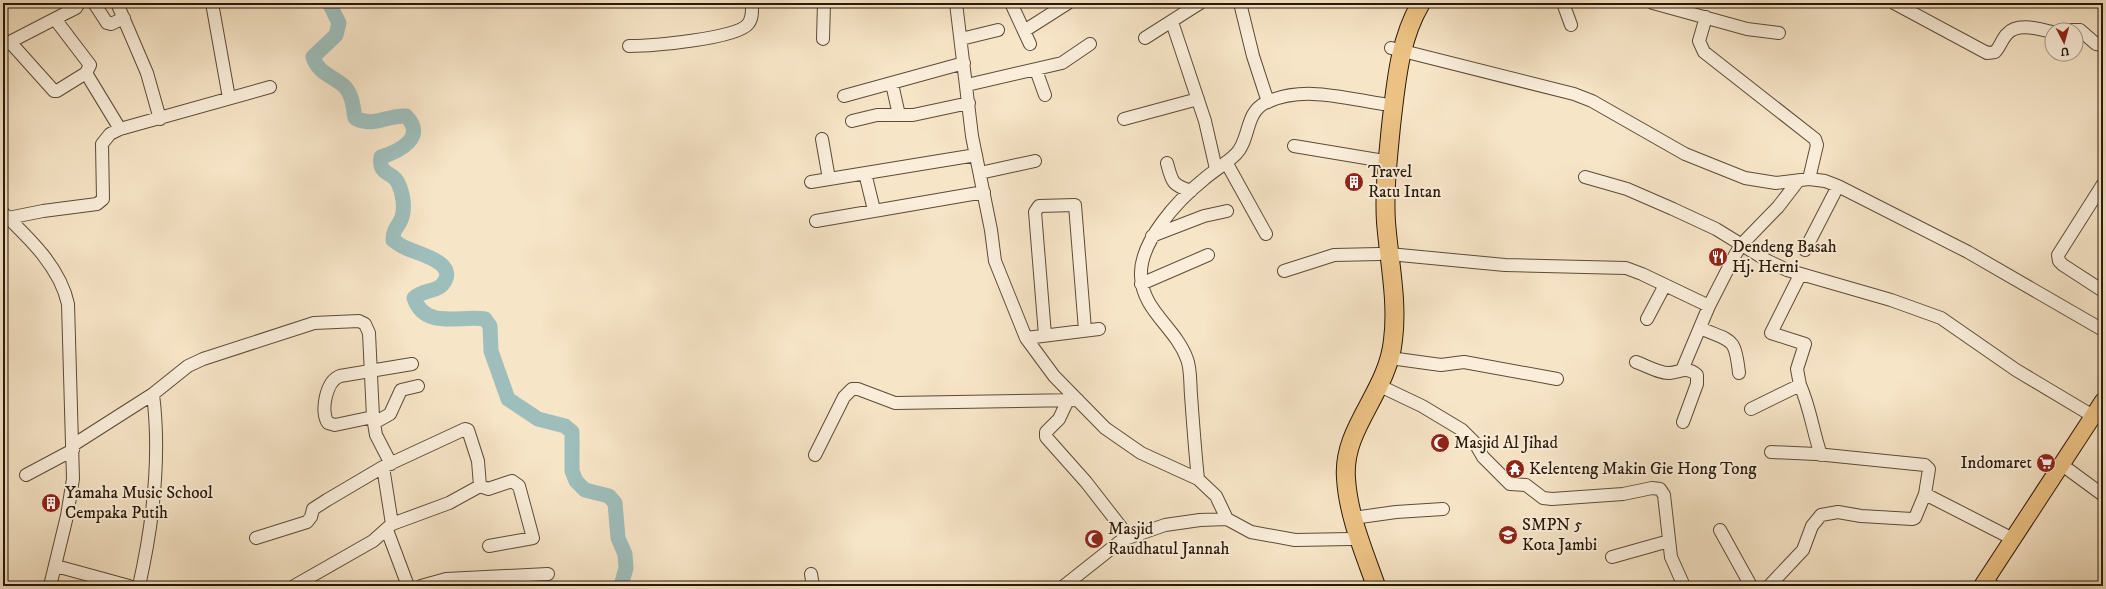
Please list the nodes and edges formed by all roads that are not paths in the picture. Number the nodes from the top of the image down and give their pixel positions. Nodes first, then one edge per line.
1 (79, 3) edge
2 (95, 3) edge
3 (117, 3) edge
4 (212, 3) edge
5 (752, 3) edge
6 (824, 3) edge
7 (956, 3) edge
8 (1012, 3) edge
9 (1068, 3) edge
10 (1200, 3) edge
11 (1240, 3) edge
12 (1408, 3) edge
13 (1420, 3) edge
14 (1563, 3) edge
15 (1653, 3) edge
16 (1894, 3) edge
17 (1706, 17) junction
18 (124, 18) junction
19 (55, 19) junction
20 (1177, 19) junction
21 (1571, 25) dead end
22 (998, 30) dead end
23 (1024, 31) junction
24 (2044, 31) edge
25 (1779, 33) dead end
26 (2084, 34) edge
27 (1145, 38) dead end
28 (823, 39) dead end
29 (961, 39) junction
30 (7, 44) edge
31 (1030, 44) dead end
32 (1090, 44) dead end
33 (2103, 45) edge
34 (629, 46) dead end
35 (1397, 49) junction
36 (964, 62) junction
37 (1036, 70) junction
38 (86, 73) junction
39 (892, 84) junction
40 (967, 85) junction
41 (270, 87) dead end
42 (1045, 95) dead end
43 (844, 96) dead end
44 (229, 98) junction
45 (1198, 100) junction
46 (1268, 102) junction
47 (969, 103) junction
48 (1383, 104) junction
49 (899, 115) junction
50 (160, 119) junction
51 (1124, 119) dead end
52 (852, 121) dead end
53 (120, 129) junction
54 (822, 139) dead end
55 (1294, 146) dead end
56 (976, 155) junction
57 (1378, 160) junction
58 (1035, 161) dead end
59 (1167, 163) dead end
60 (1221, 165) junction
61 (865, 173) junction
62 (980, 173) junction
63 (1585, 177) dead end
64 (829, 179) junction
65 (1803, 180) junction
66 (811, 182) dead end
67 (2103, 184) edge
68 (1838, 186) junction
69 (1191, 191) junction
70 (984, 192) junction
71 (874, 210) junction
72 (1227, 211) dead end
73 (6, 215) edge
74 (816, 221) dead end
75 (1266, 234) dead end
76 (1152, 236) junction
77 (1742, 244) junction
78 (1806, 250) dead end
79 (1384, 254) junction
80 (1208, 255) dead end
81 (1284, 271) dead end
82 (1800, 275) junction
83 (1142, 284) junction
84 (1665, 285) junction
85 (2103, 290) edge
86 (1709, 306) junction
87 (1647, 319) dead end
88 (1700, 328) junction
89 (1099, 329) dead end
90 (1085, 330) junction
91 (2103, 330) edge
92 (1046, 335) junction
93 (1026, 338) junction
94 (1390, 358) junction
95 (1636, 362) dead end
96 (412, 364) dead end
97 (1682, 370) junction
98 (370, 372) junction
99 (1739, 373) dead end
100 (1557, 379) dead end
101 (1800, 385) junction
102 (418, 386) dead end
103 (1380, 386) junction
104 (153, 394) junction
105 (1073, 400) junction
106 (2103, 401) edge
107 (1751, 409) dead end
108 (2098, 416) edge
109 (373, 420) junction
110 (1683, 422) dead end
111 (73, 448) junction
112 (1771, 452) dead end
113 (815, 455) dead end
114 (1821, 455) junction
115 (387, 465) junction
116 (2069, 470) junction
117 (26, 475) dead end
118 (1198, 479) junction
119 (480, 486) junction
120 (1925, 494) junction
121 (2103, 495) edge
122 (1443, 509) dead end
123 (1354, 518) junction
124 (1227, 519) junction
125 (2028, 525) junction
126 (389, 527) junction
127 (1720, 530) dead end
128 (1128, 536) junction
129 (256, 538) dead end
130 (1351, 539) junction
131 (1669, 541) junction
132 (2017, 541) junction
133 (489, 546) dead end
134 (1612, 557) dead end
135 (56, 566) junction
136 (548, 574) dead end
137 (510, 581) edge
138 (50, 586) edge
139 (129, 586) edge
140 (139, 586) edge
141 (294, 586) edge
142 (408, 586) edge
143 (421, 586) edge
144 (1064, 586) edge
145 (1367, 586) edge
146 (1376, 586) edge
147 (1684, 586) edge
148 (1751, 586) edge
149 (1769, 586) edge
150 (1982, 586) edge
151 (1993, 586) edge

1 - 19 street
2 - 18 street
3 - 18 street
4 - 44 street
5 - 34 street
6 - 28 street
7 - 29 street
8 - 23 street
9 - 23 street
10 - 20 street
11 - 46 street
12 - 35 highway
13 - 35 highway
14 - 21 street
15 - 17 street
16 - 24 street
17 - 25 street
17 - 65 street
18 - 50 street
19 - 30 street
19 - 38 street
20 - 27 street
20 - 45 street
22 - 29 street
23 - 31 street
26 - 33 street
29 - 36 street
30 - 38 street
32 - 37 street
35 - 48 highway
35 - 65 street
35 - 79 highway
36 - 39 street
36 - 40 street
37 - 40 street
37 - 42 street
38 - 53 street
39 - 43 street
39 - 49 street
40 - 47 street
41 - 44 street
44 - 50 street
45 - 51 street
45 - 60 street
46 - 48 street
46 - 60 street
47 - 49 street
47 - 56 street
48 - 57 highway
49 - 52 street
50 - 53 street
53 - 73 street
54 - 64 street
55 - 57 street
56 - 61 street
56 - 62 street
57 - 79 highway
58 - 62 street
59 - 69 street
60 - 69 street
60 - 75 street
61 - 64 street
61 - 71 street
62 - 70 street
63 - 77 street
64 - 66 street
65 - 68 street
65 - 77 street
67 - 85 street
68 - 78 street
68 - 91 street
69 - 76 street
70 - 71 street
70 - 93 street
71 - 74 street
72 - 76 street
73 - 111 street
76 - 83 street
77 - 82 street
77 - 86 street
79 - 81 street
79 - 84 street
79 - 94 highway
79 - 130 highway
80 - 83 street
82 - 101 street
82 - 108 street
83 - 118 street
84 - 86 street
84 - 87 street
86 - 88 street
88 - 97 street
88 - 99 street
89 - 90 street
90 - 92 street
90 - 92 street
92 - 93 street
93 - 105 street
94 - 100 street
94 - 103 highway
95 - 97 street
96 - 98 street
97 - 110 street
98 - 104 street
98 - 109 street
98 - 109 street
101 - 107 street
101 - 114 street
102 - 109 street
103 - 123 highway
103 - 131 street
104 - 111 street
104 - 140 street
105 - 113 street
105 - 118 street
105 - 128 street
106 - 108 main road
108 - 116 main road
108 - 125 main road
109 - 115 street
111 - 117 street
111 - 135 street
112 - 114 street
114 - 120 street
115 - 119 street
115 - 126 street
115 - 129 street
116 - 121 street
116 - 125 main road
118 - 124 street
119 - 126 street
119 - 133 street
120 - 132 street
120 - 149 street
122 - 123 street
123 - 146 highway
124 - 128 street
124 - 130 street
125 - 132 main road
126 - 141 street
126 - 142 street
127 - 148 street
128 - 144 street
130 - 145 highway
131 - 134 street
131 - 147 street
132 - 150 main road
132 - 151 main road
135 - 138 street
135 - 139 street
136 - 137 street
137 - 143 street

